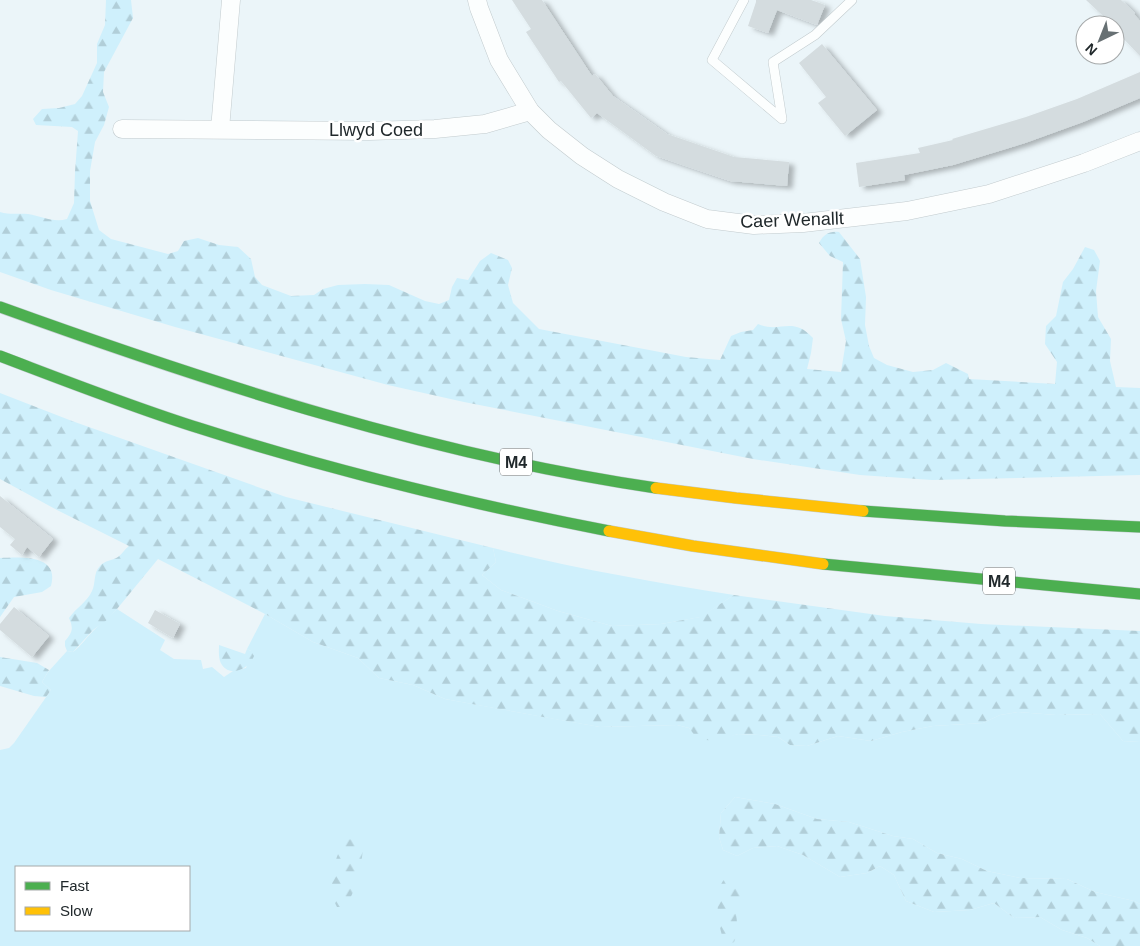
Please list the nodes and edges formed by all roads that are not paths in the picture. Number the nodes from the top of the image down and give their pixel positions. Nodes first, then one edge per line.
1 (231, 0) edge
2 (477, 0) edge
3 (744, 0) edge
4 (852, 0) edge
5 (530, 111) junction
6 (122, 129) dead end
7 (220, 129) junction
8 (1140, 141) edge
9 (0, 307) edge
10 (0, 356) edge
11 (1140, 518) edge
12 (1052, 524) junction
13 (1140, 528) edge
14 (858, 568) junction
15 (1062, 575) dead end
16 (1140, 594) edge

1 - 7 street
2 - 5 street, Caer Wenallt
3 - 4 lane
5 - 7 street, Llwyd Coed
5 - 8 street, Caer Wenallt
6 - 7 street, Llwyd Coed
9 - 12 highway, M4
10 - 14 highway, M4
11 - 12 highway, M4
12 - 13 highway, M4
14 - 15 highway, M4
14 - 16 highway, M4

